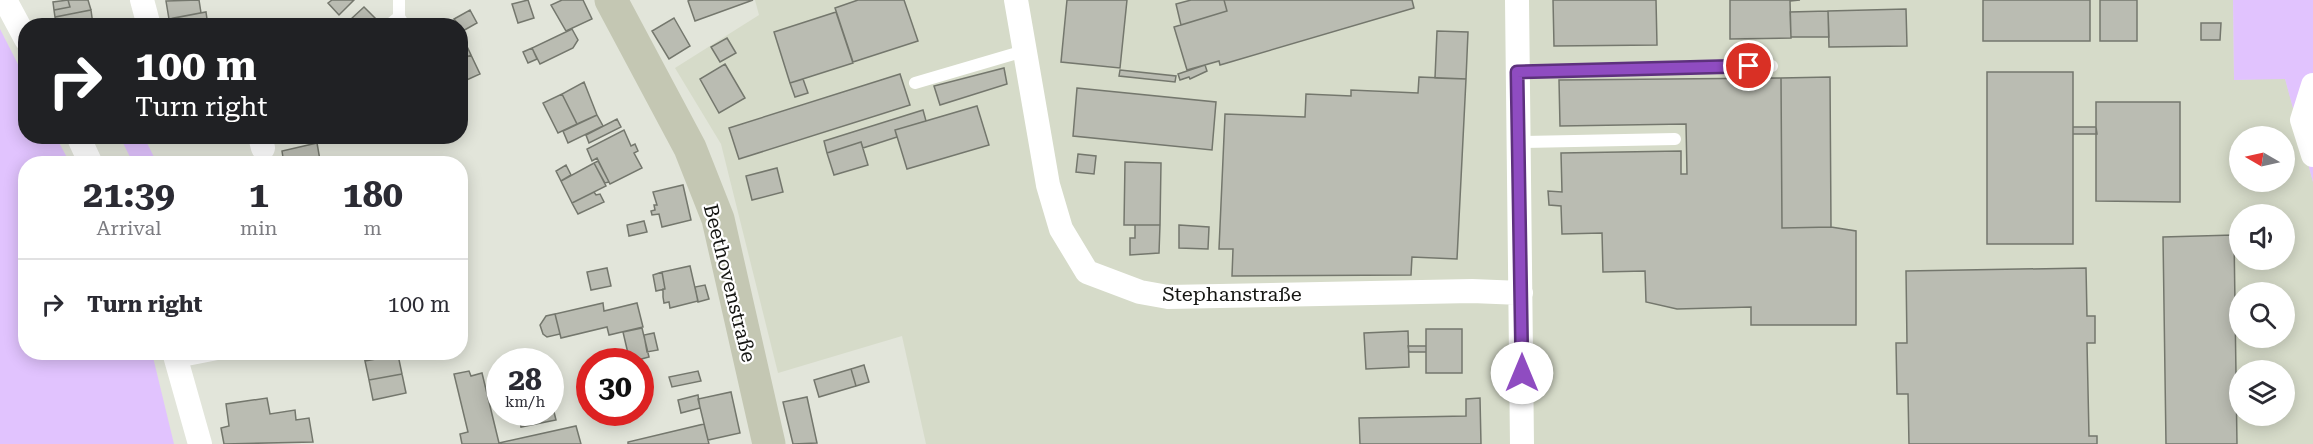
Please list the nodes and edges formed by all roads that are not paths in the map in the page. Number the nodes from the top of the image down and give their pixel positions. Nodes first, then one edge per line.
1 (4, 0) edge
2 (142, 0) edge
3 (399, 0) edge
4 (611, 0) edge
5 (1016, 0) edge
6 (1517, 0) edge
7 (147, 18) edge
8 (402, 18) edge
9 (18, 25) edge
10 (1024, 51) junction
11 (1772, 66) dead end
12 (1517, 72) junction
13 (915, 83) dead end
14 (2313, 85) edge
15 (1675, 139) dead end
16 (1519, 142) junction
17 (2313, 155) edge
18 (1521, 293) junction
19 (176, 360) edge
20 (200, 444) edge
21 (769, 444) edge
22 (1522, 444) edge

1 - 9 street
2 - 7 street
3 - 8 lane
4 - 21 main road, Beethovenstraße
5 - 10 street, Stephanstraße
6 - 12 street
10 - 13 lane
10 - 18 street, Stephanstraße
11 - 12 lane
12 - 16 street
14 - 17 street
15 - 16 lane
16 - 18 street
18 - 22 street
19 - 20 street

